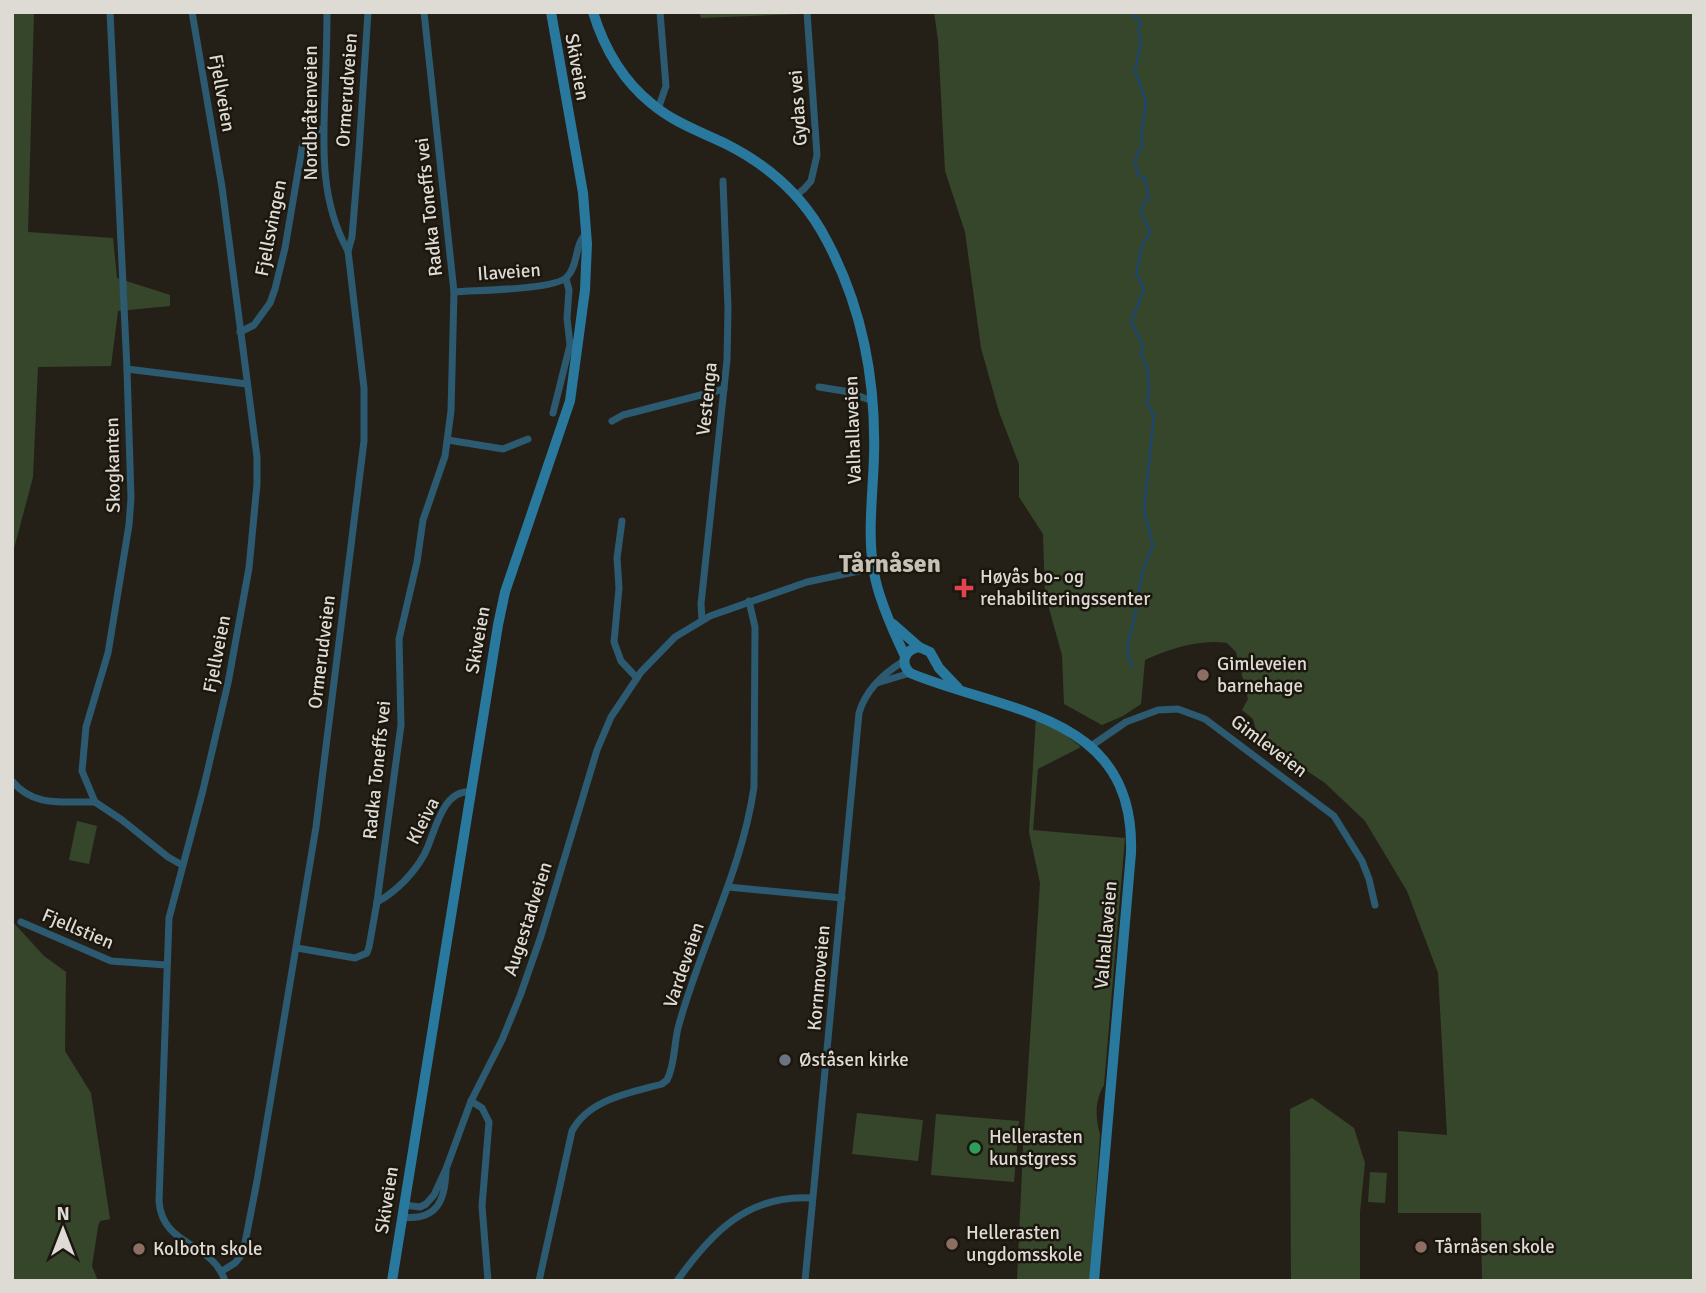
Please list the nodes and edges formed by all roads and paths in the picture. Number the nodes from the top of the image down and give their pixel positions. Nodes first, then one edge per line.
1 (110, 12) edge
2 (192, 12) edge
3 (327, 12) edge
4 (368, 12) edge
5 (424, 12) edge
6 (551, 12) edge
7 (593, 12) edge
8 (660, 12) edge
9 (807, 12) edge
10 (658, 109) junction
11 (323, 129) junction
12 (723, 181) dead end
13 (796, 195) junction
14 (587, 233) junction
15 (348, 251) junction
16 (566, 279) junction
17 (454, 292) junction
18 (240, 332) junction
19 (127, 369) junction
20 (247, 384) junction
21 (819, 387) dead end
22 (724, 389) junction
23 (873, 401) junction
24 (553, 413) dead end
25 (612, 421) dead end
26 (528, 439) dead end
27 (448, 440) junction
28 (622, 521) dead end
29 (873, 568) junction
30 (750, 601) junction
31 (702, 620) junction
32 (893, 624) junction
33 (919, 647) junction
34 (905, 659) junction
35 (933, 661) junction
36 (916, 674) junction
37 (637, 678) junction
38 (876, 684) junction
39 (959, 689) junction
40 (1091, 746) junction
41 (12, 781) edge
42 (471, 792) junction
43 (95, 802) junction
44 (182, 865) junction
45 (728, 887) junction
46 (842, 898) junction
47 (377, 902) junction
48 (1375, 905) dead end
49 (20, 922) dead end
50 (297, 948) junction
51 (166, 965) junction
52 (471, 1101) junction
53 (446, 1169) junction
54 (812, 1198) junction
55 (404, 1205) junction
56 (402, 1217) junction
57 (222, 1271) junction
58 (225, 1281) edge
59 (392, 1281) edge
60 (488, 1281) edge
61 (539, 1281) edge
62 (677, 1281) edge
63 (805, 1281) edge
64 (1094, 1281) edge

1 - 19 street, Skogkanten
2 - 18 street, Fjellveien
3 - 11 street, Nordbråtenveien
4 - 15 street, Ormerudveien
5 - 17 street, Radka Toneffs vei
6 - 14 street, Skiveien
7 - 10 street, Valhallaveien
8 - 10 street
9 - 13 street, Gydas vei
10 - 13 street, Valhallaveien
11 - 15 street, Nordbråtenveien
11 - 18 street, Fjellsvingen
12 - 22 street, Vestenga
13 - 23 street, Valhallaveien
14 - 16 street, Ilaveien
14 - 42 street, Skiveien
15 - 50 street, Ormerudveien
16 - 17 street, Ilaveien
16 - 24 street, Ilaveien
17 - 27 street, Radka Toneffs vei
18 - 20 street, Fjellveien
19 - 20 street
19 - 43 street, Skogkanten
20 - 44 street, Fjellveien
21 - 23 street
22 - 25 street
22 - 31 street, Vestenga
23 - 29 street, Valhallaveien
26 - 27 street
27 - 47 street, Radka Toneffs vei
28 - 37 street
29 - 30 street, Augestadveien
29 - 32 street, Valhallaveien
30 - 31 street, Augestadveien
30 - 45 street, Vardeveien
31 - 37 street, Augestadveien
32 - 33 street, Valhallaveien
32 - 34 street, Valhallaveien
33 - 34 street
33 - 35 street
34 - 36 street
34 - 38 street, Kornmoveien
35 - 36 street
35 - 39 street, Valhallaveien
36 - 38 street
36 - 39 street, Valhallaveien
37 - 52 street, Augestadveien
38 - 46 street, Kornmoveien
39 - 40 street, Valhallaveien
40 - 48 street, Gimleveien
40 - 64 street, Valhallaveien
41 - 43 street
42 - 47 street, Kleiva
42 - 55 street, Skiveien
43 - 44 street
44 - 51 street, Fjellveien
45 - 46 street
45 - 61 street, Vardeveien
46 - 54 street, Kornmoveien
47 - 50 street, Radka Toneffs vei
49 - 51 street, Fjellstien
50 - 57 street, Ormerudveien
51 - 57 street, Fjellveien
52 - 53 street, Augestadveien
52 - 60 street
53 - 55 street, Augestadveien
53 - 56 street, Augestadveien
54 - 62 street
54 - 63 street, Kornmoveien
55 - 56 street, Skiveien
56 - 59 street, Skiveien
57 - 58 street

